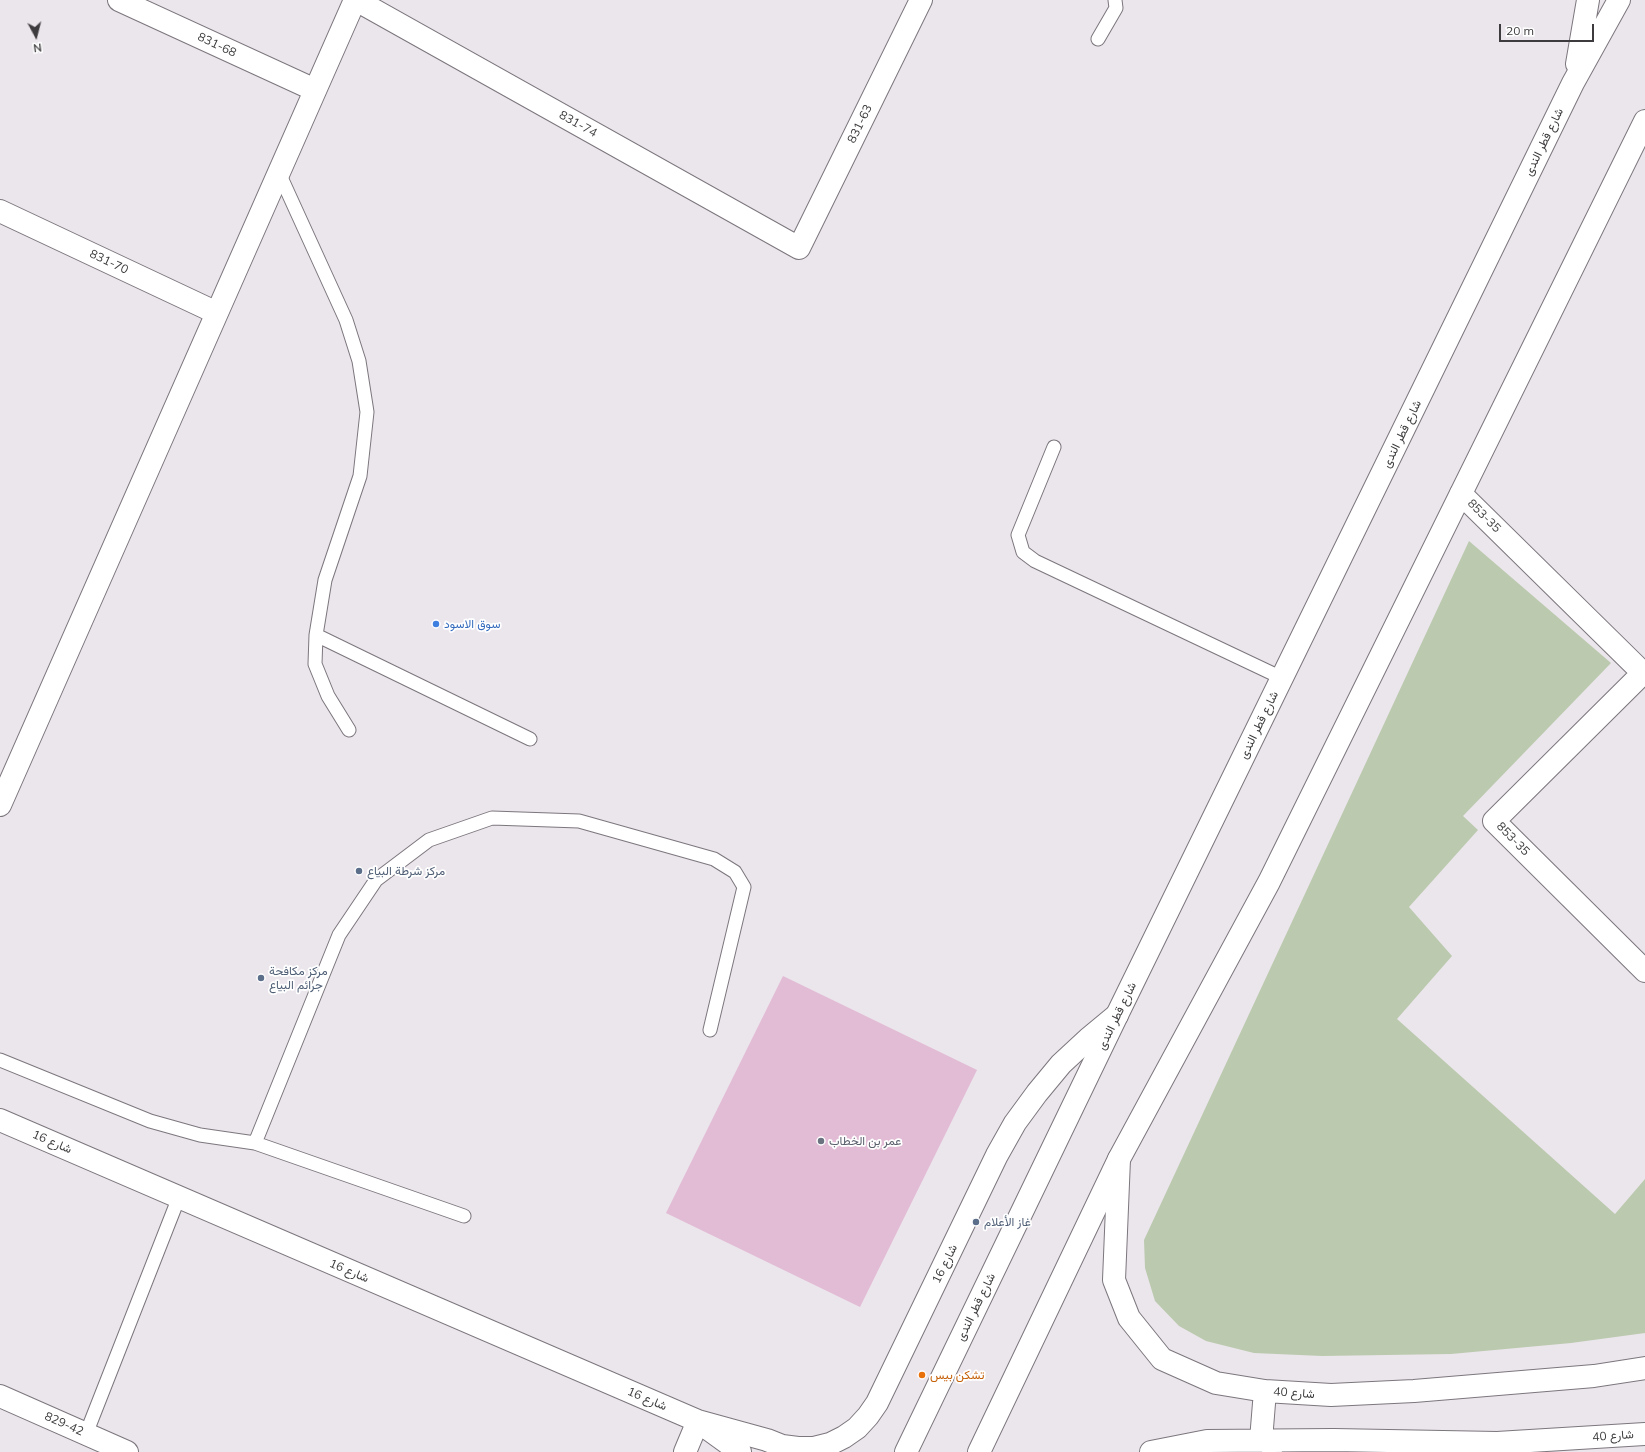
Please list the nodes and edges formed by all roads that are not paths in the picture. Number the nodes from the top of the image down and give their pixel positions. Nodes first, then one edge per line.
1 (119, 0) edge
2 (355, 0) edge
3 (921, 0) edge
4 (1115, 0) edge
5 (1588, 0) edge
6 (1619, 0) edge
7 (1098, 39) dead end
8 (1573, 83) junction
9 (315, 90) junction
10 (1645, 121) edge
11 (279, 173) junction
12 (0, 211) edge
13 (799, 248) joint
14 (217, 313) junction
15 (1054, 447) dead end
16 (1461, 494) junction
17 (316, 635) junction
18 (1644, 674) edge
19 (1282, 678) junction
20 (349, 730) dead end
21 (530, 739) dead end
22 (0, 805) edge
23 (1645, 971) edge
24 (1117, 1016) junction
25 (710, 1030) dead end
26 (0, 1060) edge
27 (0, 1120) edge
28 (256, 1143) junction
29 (1120, 1158) junction
30 (180, 1197) junction
31 (464, 1216) dead end
32 (1645, 1368) edge
33 (1265, 1391) junction
34 (0, 1396) edge
35 (698, 1421) junction
36 (86, 1434) junction
37 (1645, 1434) edge
38 (1261, 1440) junction
39 (127, 1452) edge
40 (685, 1452) edge
41 (740, 1452) edge
42 (906, 1452) edge
43 (979, 1452) edge
44 (1151, 1452) edge
45 (1308, 1452) edge

1 - 9 main road, 831-68
2 - 9 main road
2 - 13 main road, 831-74
3 - 13 main road, 831-63
4 - 7 lane
5 - 8 main road
6 - 8 main road, شارع قطر الندى
8 - 19 main road, شارع قطر الندى
9 - 11 main road
10 - 16 main road
11 - 14 main road
11 - 17 lane
12 - 14 main road, 831-70
14 - 22 main road
15 - 19 lane
16 - 18 main road, 853-35
16 - 29 main road
17 - 20 lane
17 - 21 lane
18 - 23 main road, 853-35
19 - 24 main road, شارع قطر الندى
24 - 35 main road, شارع 16
24 - 42 main road, شارع قطر الندى
25 - 28 lane
26 - 28 lane
27 - 30 main road, شارع 16
28 - 31 lane
29 - 33 main road, شارع 40
29 - 43 main road
30 - 35 main road, شارع 16
30 - 36 lane
32 - 33 main road, شارع 40
33 - 38 main road
34 - 36 main road, 829-42
35 - 40 main road
35 - 41 main road, شارع 16
36 - 39 main road, 829-42
37 - 38 main road, شارع 40
38 - 44 main road, شارع 40
38 - 45 main road

